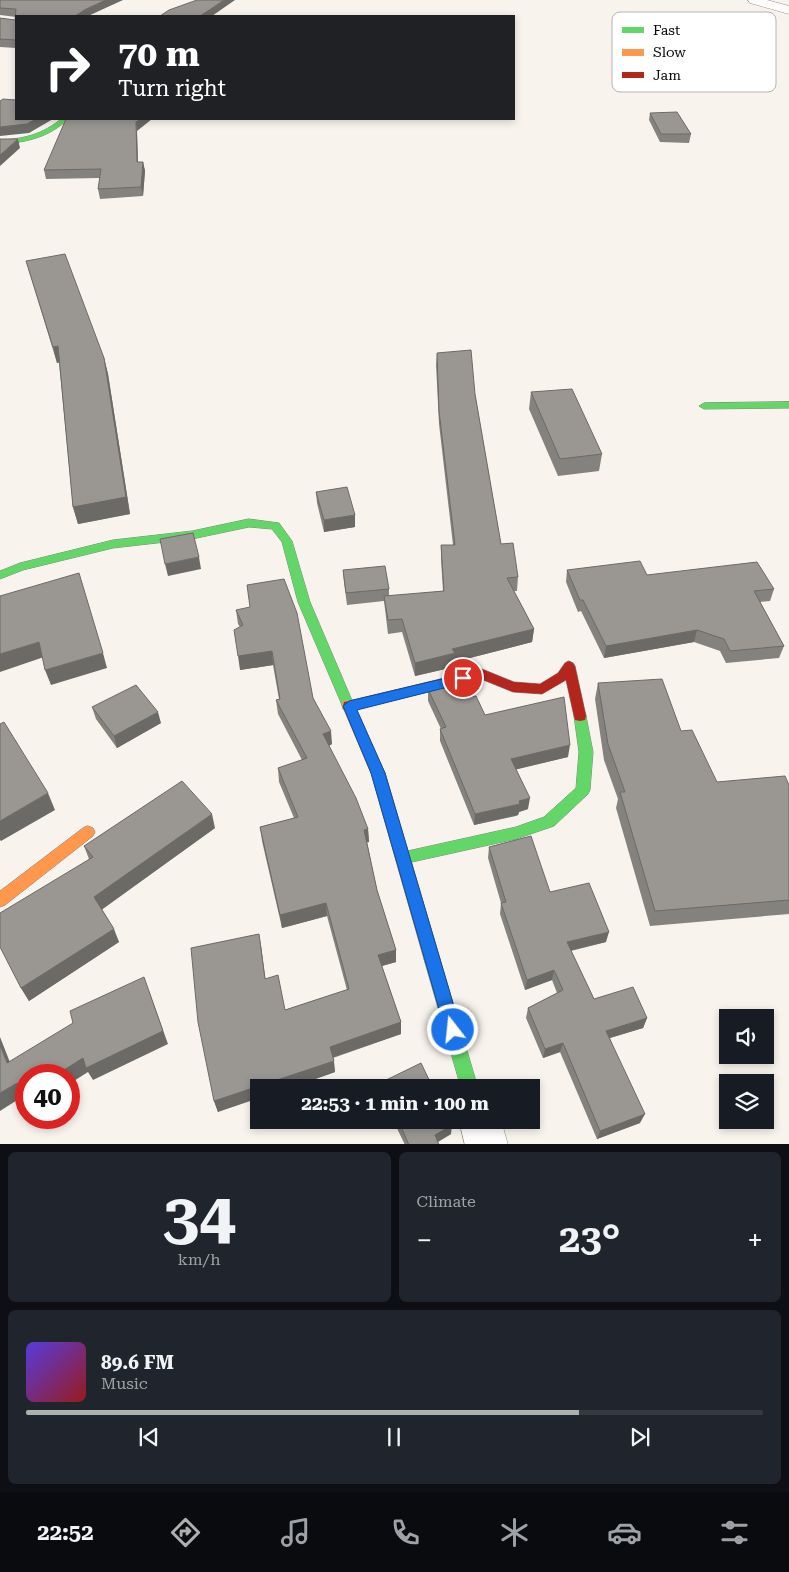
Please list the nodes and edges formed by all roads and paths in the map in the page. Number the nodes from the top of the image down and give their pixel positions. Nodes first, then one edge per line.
1 (754, 0) edge
2 (789, 10) edge
3 (64, 120) edge
4 (0, 142) edge
5 (789, 405) edge
6 (704, 406) dead end
7 (0, 575) edge
8 (349, 706) junction
9 (88, 832) dead end
10 (403, 858) junction
11 (0, 900) edge
12 (467, 1079) edge
13 (483, 1129) edge
14 (487, 1144) edge

1 - 2 street
3 - 4 street
5 - 6 street
7 - 8 street
8 - 10 street
8 - 10 street
9 - 11 street
10 - 12 street
13 - 14 street

